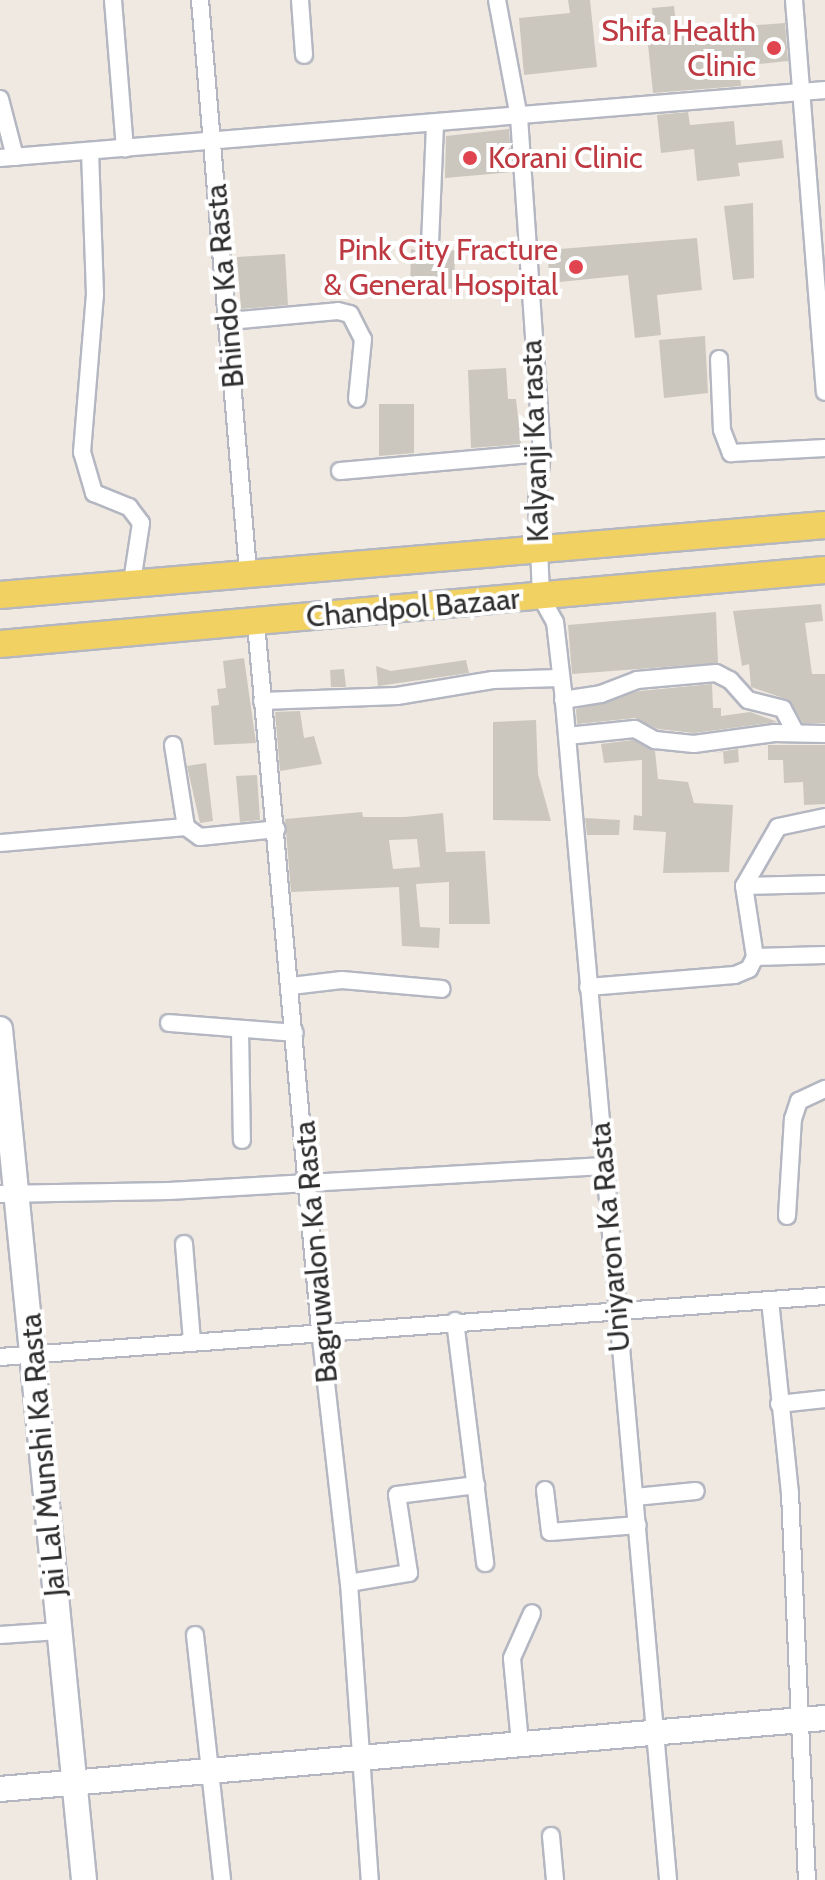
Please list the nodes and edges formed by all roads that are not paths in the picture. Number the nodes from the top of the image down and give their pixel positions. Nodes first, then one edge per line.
1 (113, 0) edge
2 (200, 0) edge
3 (300, 0) edge
4 (497, 0) edge
5 (794, 0) edge
6 (304, 55) dead end
7 (825, 90) edge
8 (800, 91) junction
9 (0, 99) edge
10 (519, 117) junction
11 (435, 123) junction
12 (214, 142) junction
13 (125, 149) junction
14 (90, 151) junction
15 (8, 158) edge
16 (430, 244) dead end
17 (229, 321) junction
18 (719, 359) dead end
19 (825, 392) edge
20 (357, 399) dead end
21 (825, 448) edge
22 (542, 453) junction
23 (340, 471) dead end
24 (825, 525) edge
25 (538, 549) junction
26 (825, 570) edge
27 (248, 572) junction
28 (132, 582) junction
29 (0, 595) edge
30 (541, 597) junction
31 (256, 624) junction
32 (0, 644) edge
33 (560, 678) junction
34 (563, 700) junction
35 (262, 701) junction
36 (796, 733) junction
37 (825, 734) edge
38 (567, 736) junction
39 (173, 745) dead end
40 (825, 817) edge
41 (186, 827) junction
42 (277, 829) junction
43 (0, 843) edge
44 (825, 884) edge
45 (744, 886) junction
46 (825, 955) edge
47 (755, 957) junction
48 (291, 986) junction
49 (588, 987) junction
50 (442, 989) dead end
51 (169, 1023) dead end
52 (0, 1029) edge
53 (240, 1030) junction
54 (295, 1033) junction
55 (825, 1089) edge
56 (242, 1140) dead end
57 (604, 1166) junction
58 (308, 1180) junction
59 (7, 1194) edge
60 (787, 1216) dead end
61 (184, 1244) dead end
62 (825, 1296) edge
63 (770, 1300) junction
64 (617, 1310) junction
65 (455, 1321) junction
66 (320, 1330) junction
67 (192, 1341) junction
68 (35, 1355) junction
69 (0, 1357) edge
70 (825, 1399) edge
71 (779, 1404) junction
72 (476, 1485) junction
73 (545, 1490) dead end
74 (696, 1491) dead end
75 (635, 1497) junction
76 (638, 1525) junction
77 (485, 1563) dead end
78 (349, 1583) junction
79 (532, 1613) dead end
80 (59, 1631) junction
81 (0, 1635) edge
82 (195, 1635) dead end
83 (825, 1718) edge
84 (797, 1720) junction
85 (657, 1729) junction
86 (520, 1743) junction
87 (360, 1758) junction
88 (212, 1771) junction
89 (73, 1783) junction
90 (0, 1789) edge
91 (551, 1836) dead end
92 (84, 1880) edge
93 (222, 1880) edge
94 (370, 1880) edge
95 (555, 1880) edge
96 (668, 1880) edge
97 (807, 1880) edge

1 - 13 street
2 - 12 street, Bhindo Ka Rasta
3 - 6 street
4 - 10 street, Kalyanji Ka rasta
5 - 8 street
7 - 8 street
8 - 10 street
8 - 19 street
9 - 15 street
10 - 11 street
10 - 22 street, Kalyanji Ka rasta
11 - 12 street
11 - 16 street
12 - 13 street
12 - 17 street, Bhindo Ka Rasta
13 - 14 street
14 - 15 street
14 - 28 street
17 - 20 street
17 - 27 street, Bhindo Ka Rasta
18 - 21 street
22 - 23 street
22 - 25 street, Kalyanji Ka rasta
24 - 25 main road, Chandpol Bazaar
25 - 27 main road, Chandpol Bazaar
25 - 30 street, Kalyanji Ka rasta
26 - 30 main road, Chandpol Bazaar
27 - 28 main road, Chandpol Bazaar
28 - 29 main road, Chandpol Bazaar
30 - 31 main road, Chandpol Bazaar
30 - 33 street, Uniyaron Ka Rasta
31 - 32 main road, Chandpol Bazaar
31 - 35 street, Bagruwalon Ka Rasta
33 - 34 street, Uniyaron Ka Rasta
33 - 35 street
34 - 36 street
34 - 38 street, Uniyaron Ka Rasta
35 - 42 street, Bagruwalon Ka Rasta
36 - 37 street
36 - 38 street
38 - 49 street, Uniyaron Ka Rasta
39 - 41 street
40 - 45 street
41 - 42 street
41 - 43 street
42 - 48 street, Bagruwalon Ka Rasta
44 - 45 street
45 - 47 street
46 - 47 street
47 - 49 street
48 - 50 street
48 - 54 street, Bagruwalon Ka Rasta
49 - 57 street, Uniyaron Ka Rasta
51 - 53 street
52 - 59 main road, Jai Lal Munshi Ka Rasta
53 - 54 street
53 - 56 street
54 - 58 street, Bagruwalon Ka Rasta
55 - 60 street
57 - 58 street
57 - 64 street, Uniyaron Ka Rasta
58 - 59 street
58 - 66 street, Bagruwalon Ka Rasta
59 - 68 main road, Jai Lal Munshi Ka Rasta
61 - 67 street
62 - 63 street
63 - 64 street
63 - 71 street
64 - 65 street
64 - 75 street, Uniyaron Ka Rasta
65 - 66 street
65 - 72 street
66 - 67 street
66 - 78 street, Bagruwalon Ka Rasta
67 - 68 street
68 - 69 street
68 - 80 main road, Jai Lal Munshi Ka Rasta
70 - 71 street
71 - 84 street
72 - 77 street
72 - 78 street
73 - 76 street
74 - 75 street
75 - 76 street, Uniyaron Ka Rasta
76 - 85 street, Uniyaron Ka Rasta
78 - 87 street, Bagruwalon Ka Rasta
79 - 86 street
80 - 81 street
80 - 89 main road, Jai Lal Munshi Ka Rasta
82 - 88 street
83 - 84 main road
84 - 85 main road
84 - 97 street
85 - 86 main road
85 - 96 street, Uniyaron Ka Rasta
86 - 87 main road
87 - 88 main road
87 - 94 street, Bagruwalon Ka Rasta
88 - 89 main road
88 - 93 street
89 - 90 main road
89 - 92 main road, Jai Lal Munshi Ka Rasta
91 - 95 street

